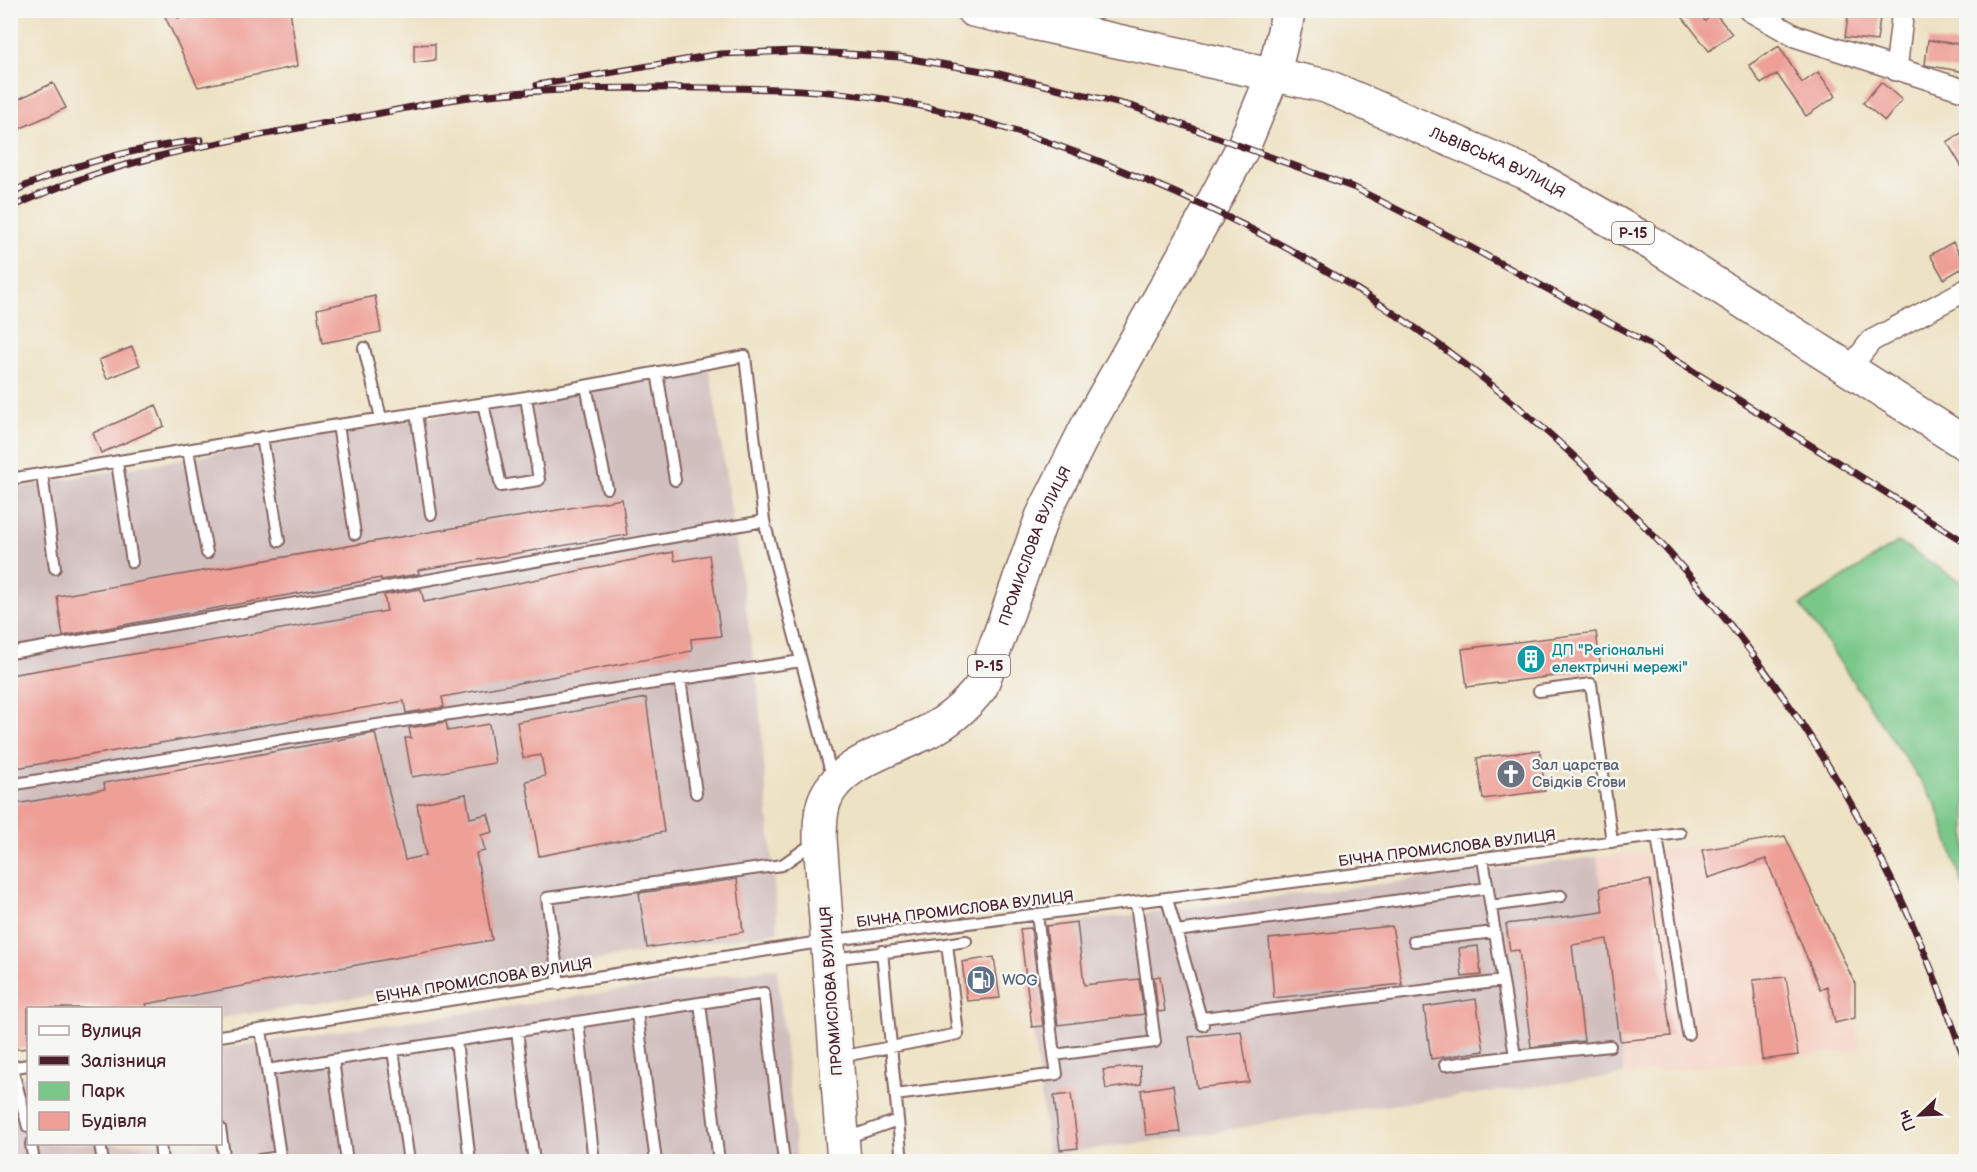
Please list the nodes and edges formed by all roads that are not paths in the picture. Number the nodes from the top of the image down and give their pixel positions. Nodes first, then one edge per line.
1 (178, 10) edge
2 (183, 10) edge
3 (973, 10) edge
4 (1289, 10) edge
5 (1749, 10) edge
6 (1903, 10) edge
7 (1080, 21) edge
8 (1896, 70) junction
9 (1274, 73) junction
10 (1966, 91) edge
11 (1966, 290) edge
12 (364, 348) dead end
13 (1850, 368) junction
14 (657, 372) junction
15 (586, 386) junction
16 (526, 397) junction
17 (483, 403) junction
18 (416, 413) junction
19 (381, 418) junction
20 (338, 425) junction
21 (262, 437) junction
22 (1966, 444) edge
23 (188, 450) junction
24 (117, 462) junction
25 (42, 474) junction
26 (10, 479) edge
27 (675, 480) dead end
28 (607, 488) dead end
29 (431, 514) dead end
30 (764, 521) junction
31 (355, 534) dead end
32 (279, 541) dead end
33 (207, 553) dead end
34 (132, 562) dead end
35 (55, 568) dead end
36 (10, 653) edge
37 (801, 661) junction
38 (680, 679) junction
39 (1539, 691) dead end
40 (10, 785) edge
41 (834, 786) junction
42 (696, 793) dead end
43 (1680, 833) dead end
44 (1657, 836) junction
45 (820, 838) junction
46 (1612, 842) junction
47 (1483, 859) junction
48 (1488, 888) junction
49 (1561, 896) dead end
50 (1167, 898) junction
51 (1136, 903) junction
52 (1491, 906) junction
53 (1037, 914) junction
54 (1177, 931) junction
55 (1495, 932) junction
56 (1414, 941) dead end
57 (966, 942) dead end
58 (947, 945) junction
59 (827, 951) junction
60 (882, 951) junction
61 (1503, 981) junction
62 (559, 984) junction
63 (700, 1003) junction
64 (637, 1013) junction
65 (578, 1022) junction
66 (261, 1030) junction
67 (517, 1031) junction
68 (1688, 1034) dead end
69 (222, 1036) edge
70 (456, 1041) junction
71 (1610, 1046) dead end
72 (891, 1047) junction
73 (393, 1050) junction
74 (1054, 1055) junction
75 (1515, 1056) junction
76 (835, 1058) junction
77 (333, 1060) junction
78 (27, 1065) edge
79 (1445, 1065) dead end
80 (11, 1068) edge
81 (267, 1070) junction
82 (895, 1095) junction
83 (27, 1113) edge
84 (898, 1120) junction
85 (222, 1141) edge
86 (31, 1145) edge
87 (100, 1145) edge
88 (160, 1145) edge
89 (843, 1150) edge
90 (281, 1159) edge
91 (34, 1161) edge
92 (103, 1161) edge
93 (162, 1161) edge
94 (225, 1161) edge
95 (246, 1161) edge
96 (347, 1161) edge
97 (409, 1161) edge
98 (470, 1161) edge
99 (534, 1161) edge
100 (594, 1161) edge
101 (656, 1161) edge
102 (719, 1161) edge
103 (784, 1161) edge
104 (902, 1161) edge

1 - 2 lane
3 - 7 main road, ЛЬВІВСЬКА ВУЛИЦЯ
4 - 9 main road, ПРОМИСЛОВА ВУЛИЦЯ
5 - 8 street
6 - 8 street
7 - 9 main road, ЛЬВІВСЬКА ВУЛИЦЯ
8 - 10 street
9 - 13 main road, ЛЬВІВСЬКА ВУЛИЦЯ / Р-15
9 - 41 main road, ПРОМИСЛОВА ВУЛИЦЯ / Р-15
11 - 13 street
12 - 19 lane
13 - 22 main road, ЛЬВІВСЬКА ВУЛИЦЯ / Р-15
14 - 15 lane
14 - 27 lane
14 - 30 lane
15 - 16 lane
15 - 28 lane
16 - 17 lane
16 - 17 lane
17 - 18 lane
18 - 19 lane
18 - 29 lane
19 - 20 lane
20 - 21 lane
20 - 31 lane
21 - 23 lane
21 - 32 lane
23 - 24 lane
23 - 33 lane
24 - 25 lane
24 - 34 lane
25 - 26 lane
25 - 35 lane
30 - 36 lane
30 - 37 lane
37 - 38 lane
37 - 41 lane
38 - 40 lane
38 - 42 lane
39 - 46 lane
41 - 45 main road, ПРОМИСЛОВА ВУЛИЦЯ / Р-15
43 - 44 lane, БІЧНА ПРОМИСЛОВА ВУЛИЦЯ
44 - 46 lane, БІЧНА ПРОМИСЛОВА ВУЛИЦЯ
44 - 68 lane
45 - 59 main road, ПРОМИСЛОВА ВУЛИЦЯ / Р-15
45 - 62 lane
46 - 47 lane, БІЧНА ПРОМИСЛОВА ВУЛИЦЯ
47 - 48 lane
47 - 50 lane, БІЧНА ПРОМИСЛОВА ВУЛИЦЯ
48 - 52 lane
48 - 54 lane
49 - 52 lane
50 - 51 lane, БІЧНА ПРОМИСЛОВА ВУЛИЦЯ
50 - 54 lane
51 - 53 lane, БІЧНА ПРОМИСЛОВА ВУЛИЦЯ
51 - 74 lane
52 - 55 lane
53 - 59 lane, БІЧНА ПРОМИСЛОВА ВУЛИЦЯ
53 - 74 lane
54 - 61 lane
55 - 56 lane
55 - 61 lane
57 - 58 lane
58 - 60 lane
58 - 72 lane
59 - 60 lane
59 - 62 lane, БІЧНА ПРОМИСЛОВА ВУЛИЦЯ
59 - 76 main road, ПРОМИСЛОВА ВУЛИЦЯ / Р-15
60 - 72 lane
61 - 75 lane
62 - 66 lane, БІЧНА ПРОМИСЛОВА ВУЛИЦЯ
63 - 64 lane
63 - 102 lane
63 - 103 lane
64 - 65 lane
64 - 101 lane
65 - 67 lane
65 - 100 lane
66 - 69 lane, БІЧНА ПРОМИСЛОВА ВУЛИЦЯ
66 - 81 lane
67 - 70 lane
67 - 99 lane
70 - 73 lane
70 - 98 lane
71 - 75 lane
72 - 76 lane
72 - 82 lane
73 - 77 lane
73 - 97 lane
74 - 82 lane
75 - 79 lane
76 - 89 main road, ПРОМИСЛОВА ВУЛИЦЯ / Р-15
77 - 81 lane
77 - 96 lane
78 - 80 lane
80 - 83 lane
81 - 90 lane
82 - 84 lane
84 - 89 lane
84 - 104 lane
85 - 94 lane
86 - 91 lane
87 - 92 lane
88 - 93 lane
90 - 95 lane

